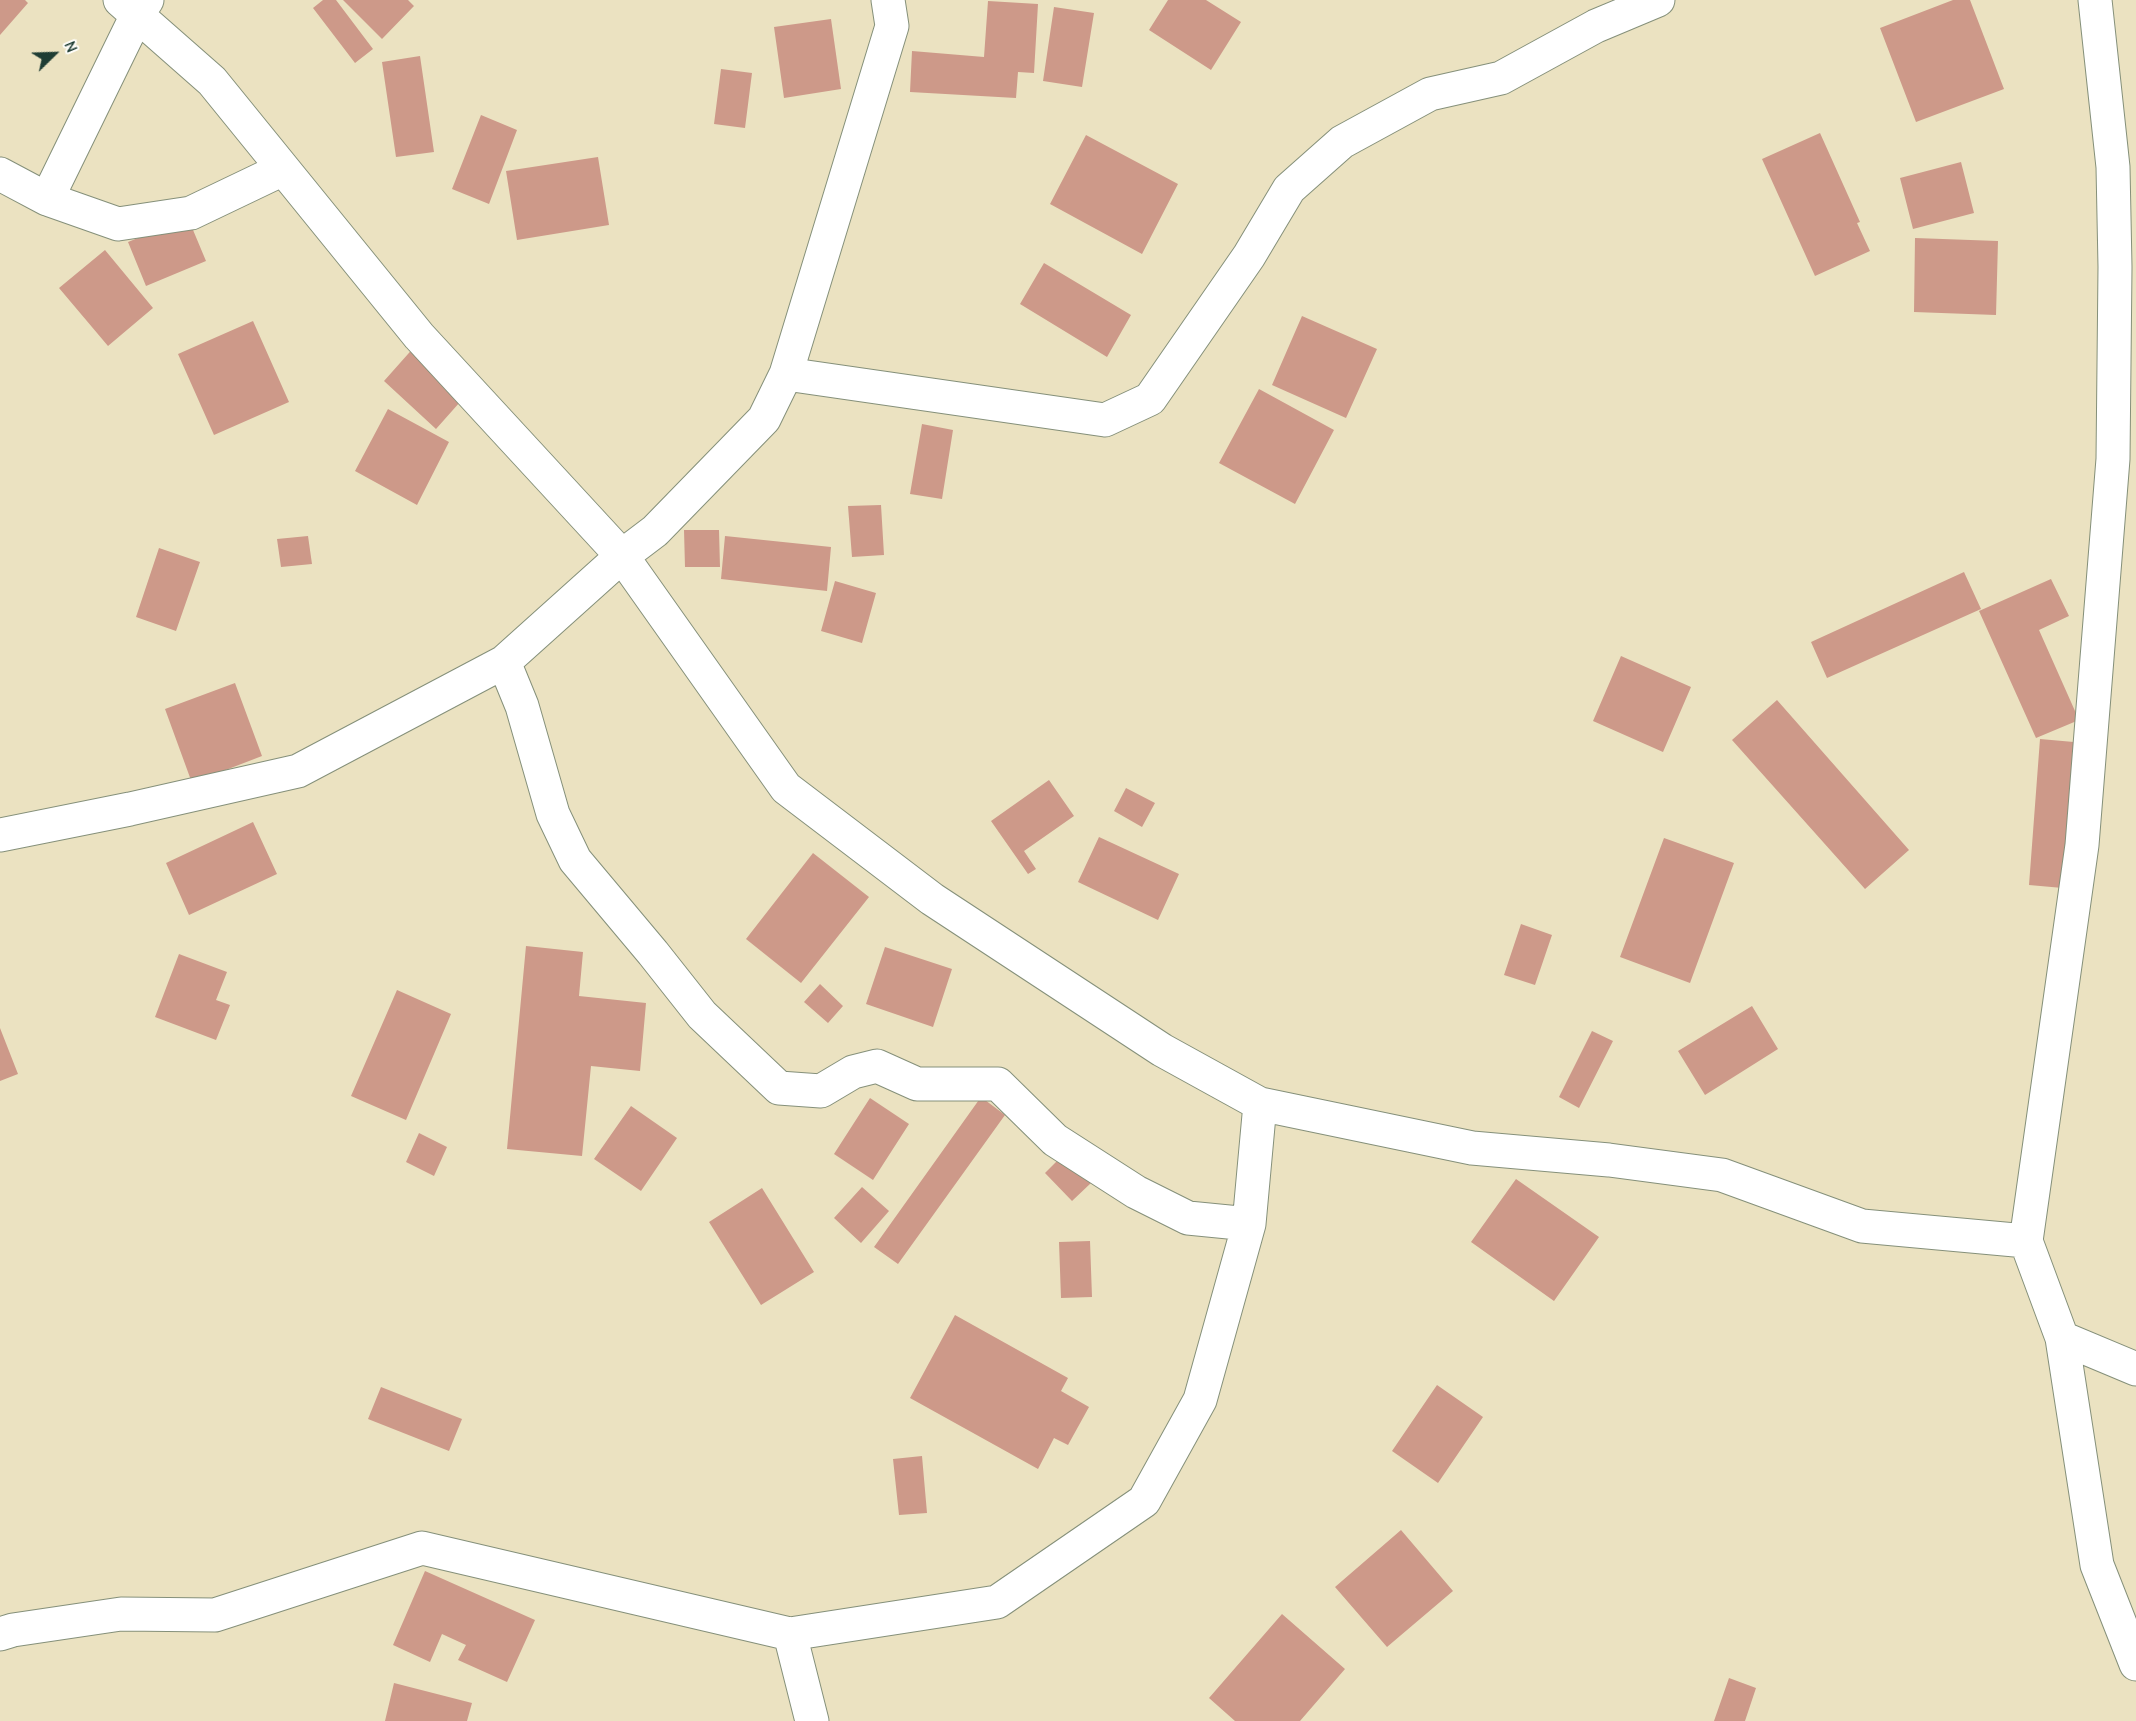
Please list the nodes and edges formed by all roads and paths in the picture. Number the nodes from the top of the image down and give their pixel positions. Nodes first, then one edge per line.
1 (888, 0) edge
2 (1658, 0) edge
3 (2095, 0) edge
4 (134, 5) edge
5 (1620, 8) edge
6 (283, 169) junction
7 (0, 174) edge
8 (47, 199) junction
9 (2126, 269) edge
10 (786, 374) junction
11 (2124, 463) edge
12 (622, 556) junction
13 (504, 662) junction
14 (0, 835) edge
15 (1260, 1104) junction
16 (1249, 1224) junction
17 (2026, 1241) junction
18 (2062, 1338) junction
19 (2136, 1369) edge
20 (0, 1634) edge
21 (790, 1634) junction
22 (2136, 1664) edge
23 (812, 1721) edge

1 - 10 street
2 - 5 street
3 - 9 street
4 - 6 street
4 - 8 street
5 - 10 street
6 - 8 street
6 - 12 street
7 - 8 street
9 - 11 street
10 - 12 street
11 - 17 street
12 - 13 street
12 - 15 street
13 - 14 street
13 - 16 street
15 - 16 street
15 - 17 street
16 - 21 street
17 - 18 street
18 - 19 street
18 - 22 street
20 - 21 street
21 - 23 street

